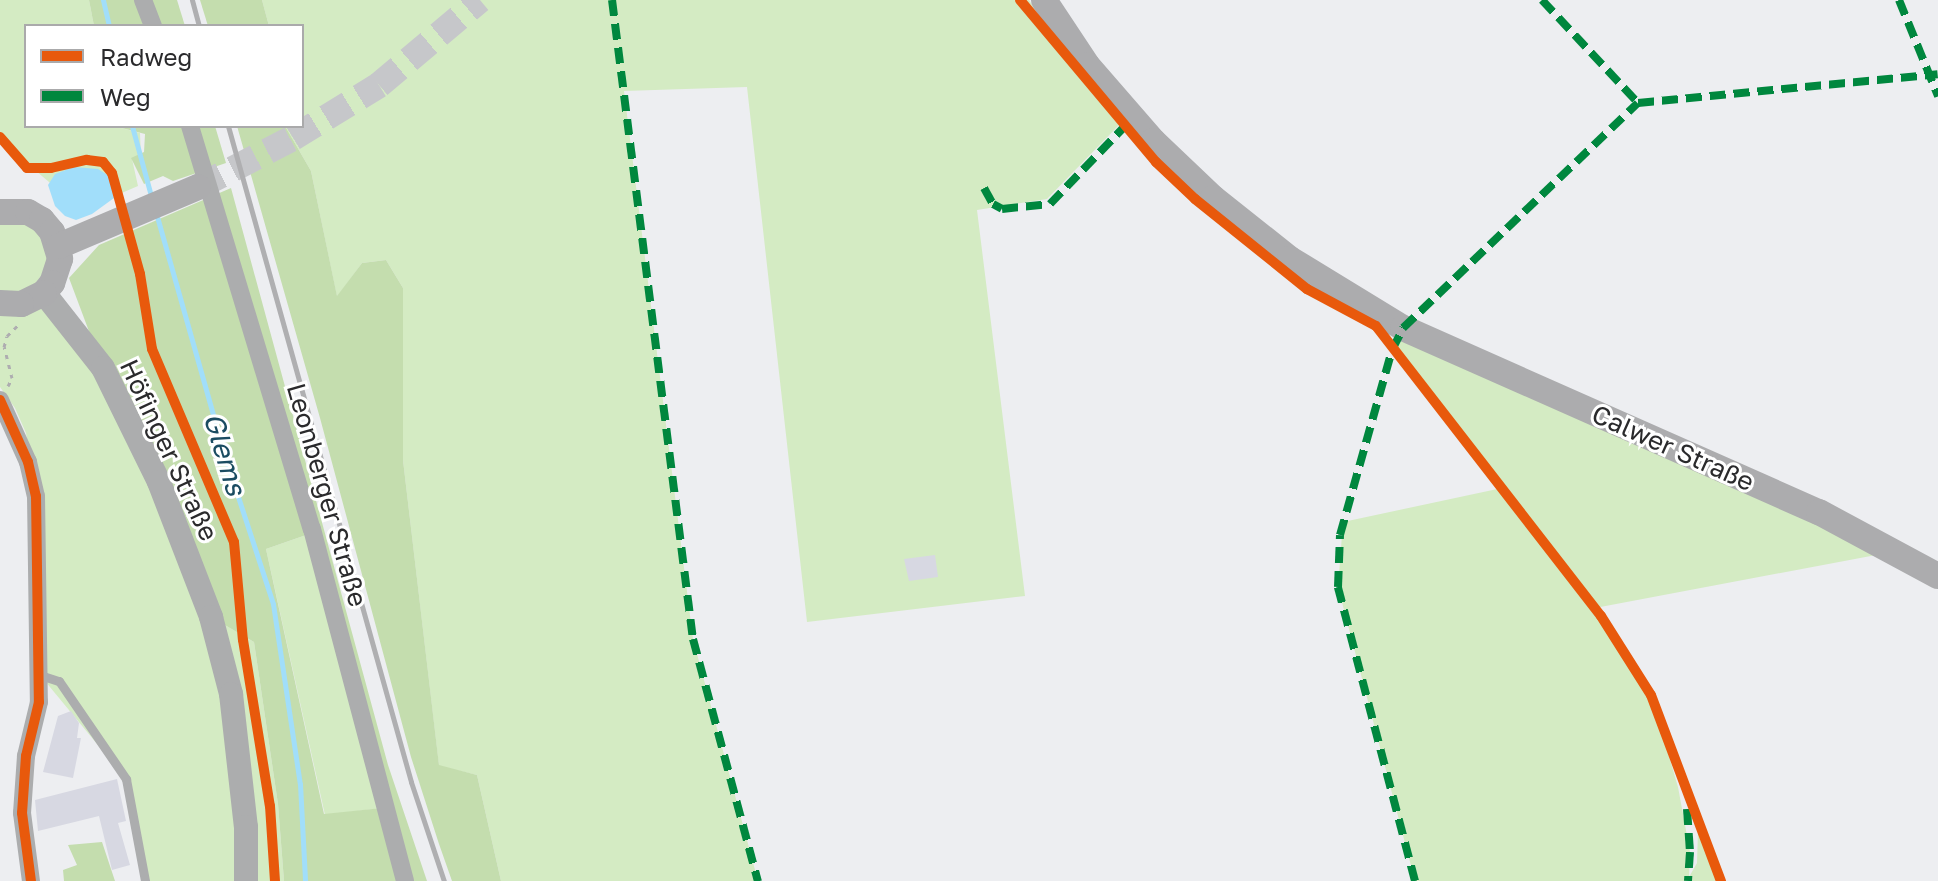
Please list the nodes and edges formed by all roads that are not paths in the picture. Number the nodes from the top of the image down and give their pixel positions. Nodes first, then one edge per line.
1 (143, 0) edge
2 (1044, 0) edge
3 (152, 24) edge
4 (191, 128) edge
5 (198, 187) tunnel mouth
6 (0, 212) edge
7 (59, 246) junction
8 (44, 293) junction
9 (0, 303) edge
10 (1, 395) edge
11 (1938, 576) edge
12 (40, 675) junction
13 (31, 881) edge
14 (145, 881) edge
15 (246, 881) edge
16 (405, 881) edge

1 - 3 street
2 - 11 main road, Calwer Straße
4 - 16 street, Leonberger Straße
5 - 7 main road
6 - 7 main road
7 - 8 main road
8 - 9 main road
8 - 15 street, Höfinger Straße
10 - 12 street
12 - 13 street
12 - 14 lane

